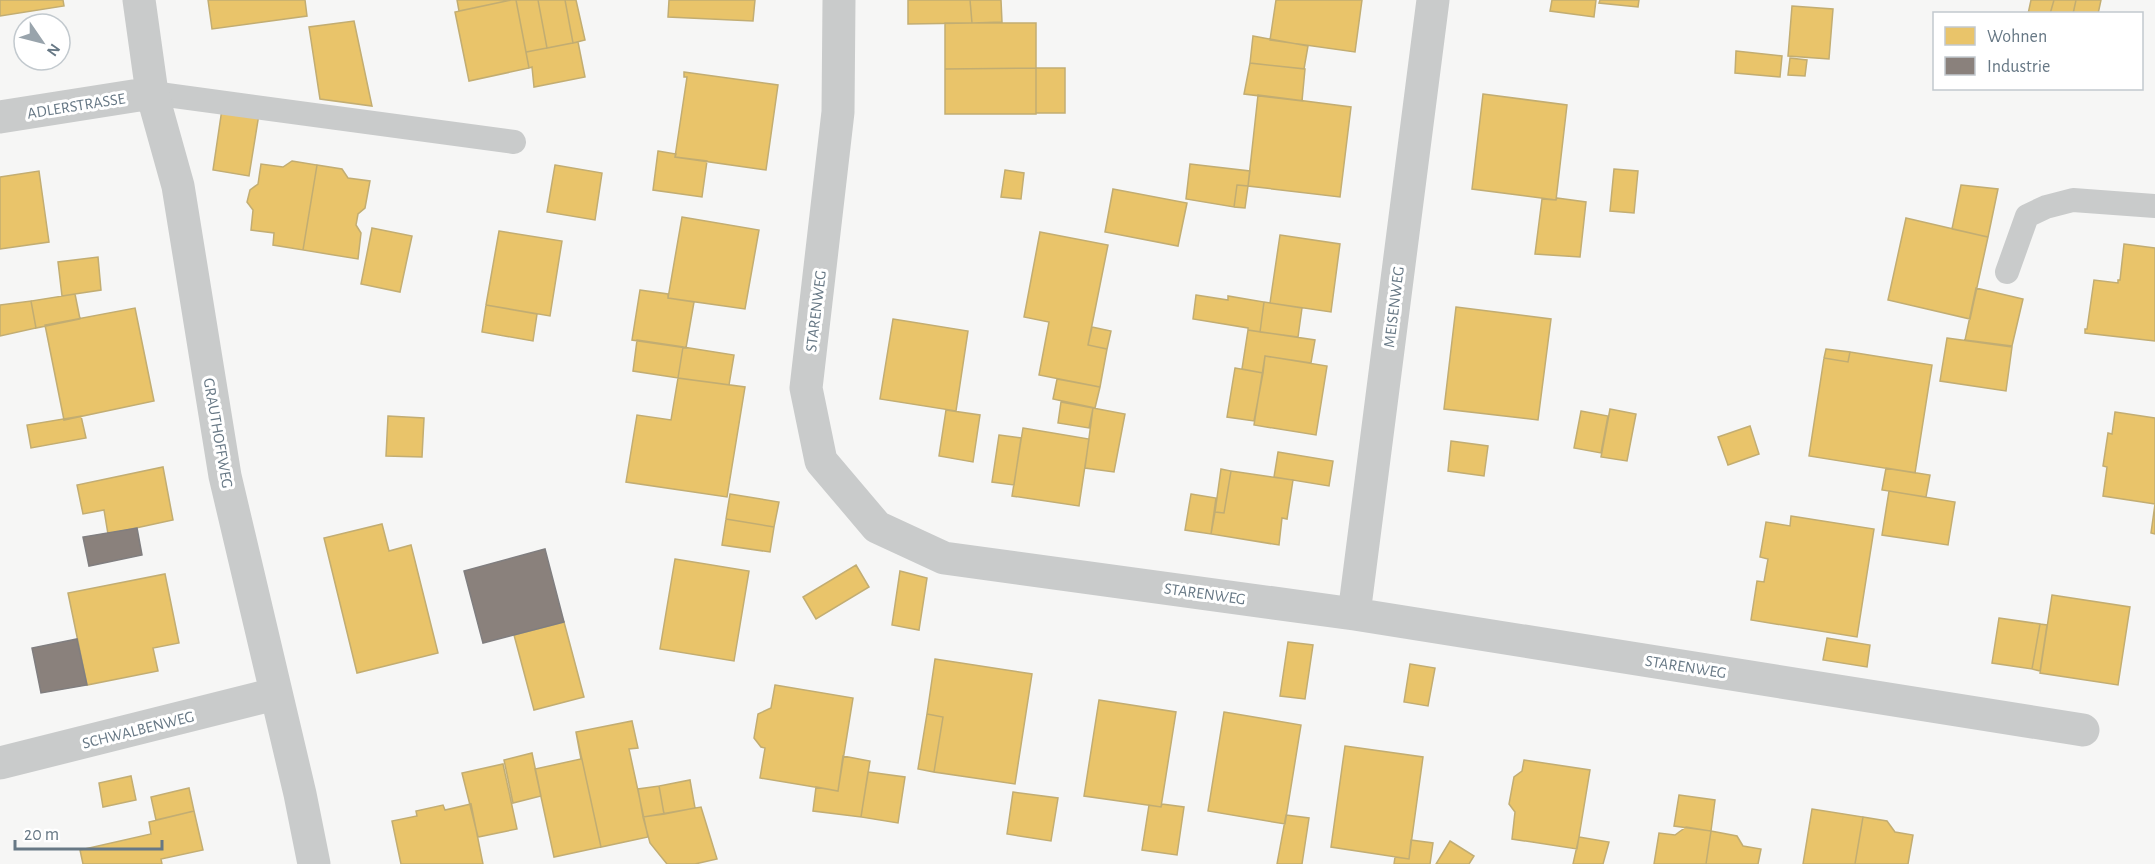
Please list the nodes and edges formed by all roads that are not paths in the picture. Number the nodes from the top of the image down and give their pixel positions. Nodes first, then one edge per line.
1 (139, 0) edge
2 (839, 0) edge
3 (1433, 0) edge
4 (152, 93) junction
5 (0, 117) edge
6 (514, 142) dead end
7 (2155, 206) edge
8 (2007, 272) dead end
9 (1354, 614) junction
10 (275, 694) junction
11 (2083, 730) dead end
12 (0, 763) edge
13 (314, 864) edge

1 - 4 street, GRAUTHOFFWEG
2 - 9 street, STARENWEG
3 - 9 street, MEISENWEG
4 - 5 street, ADLERSTRASSE
4 - 6 lane
4 - 10 street, GRAUTHOFFWEG
7 - 8 lane
9 - 11 street, STARENWEG
10 - 12 street, SCHWALBENWEG
10 - 13 street, GRAUTHOFFWEG

